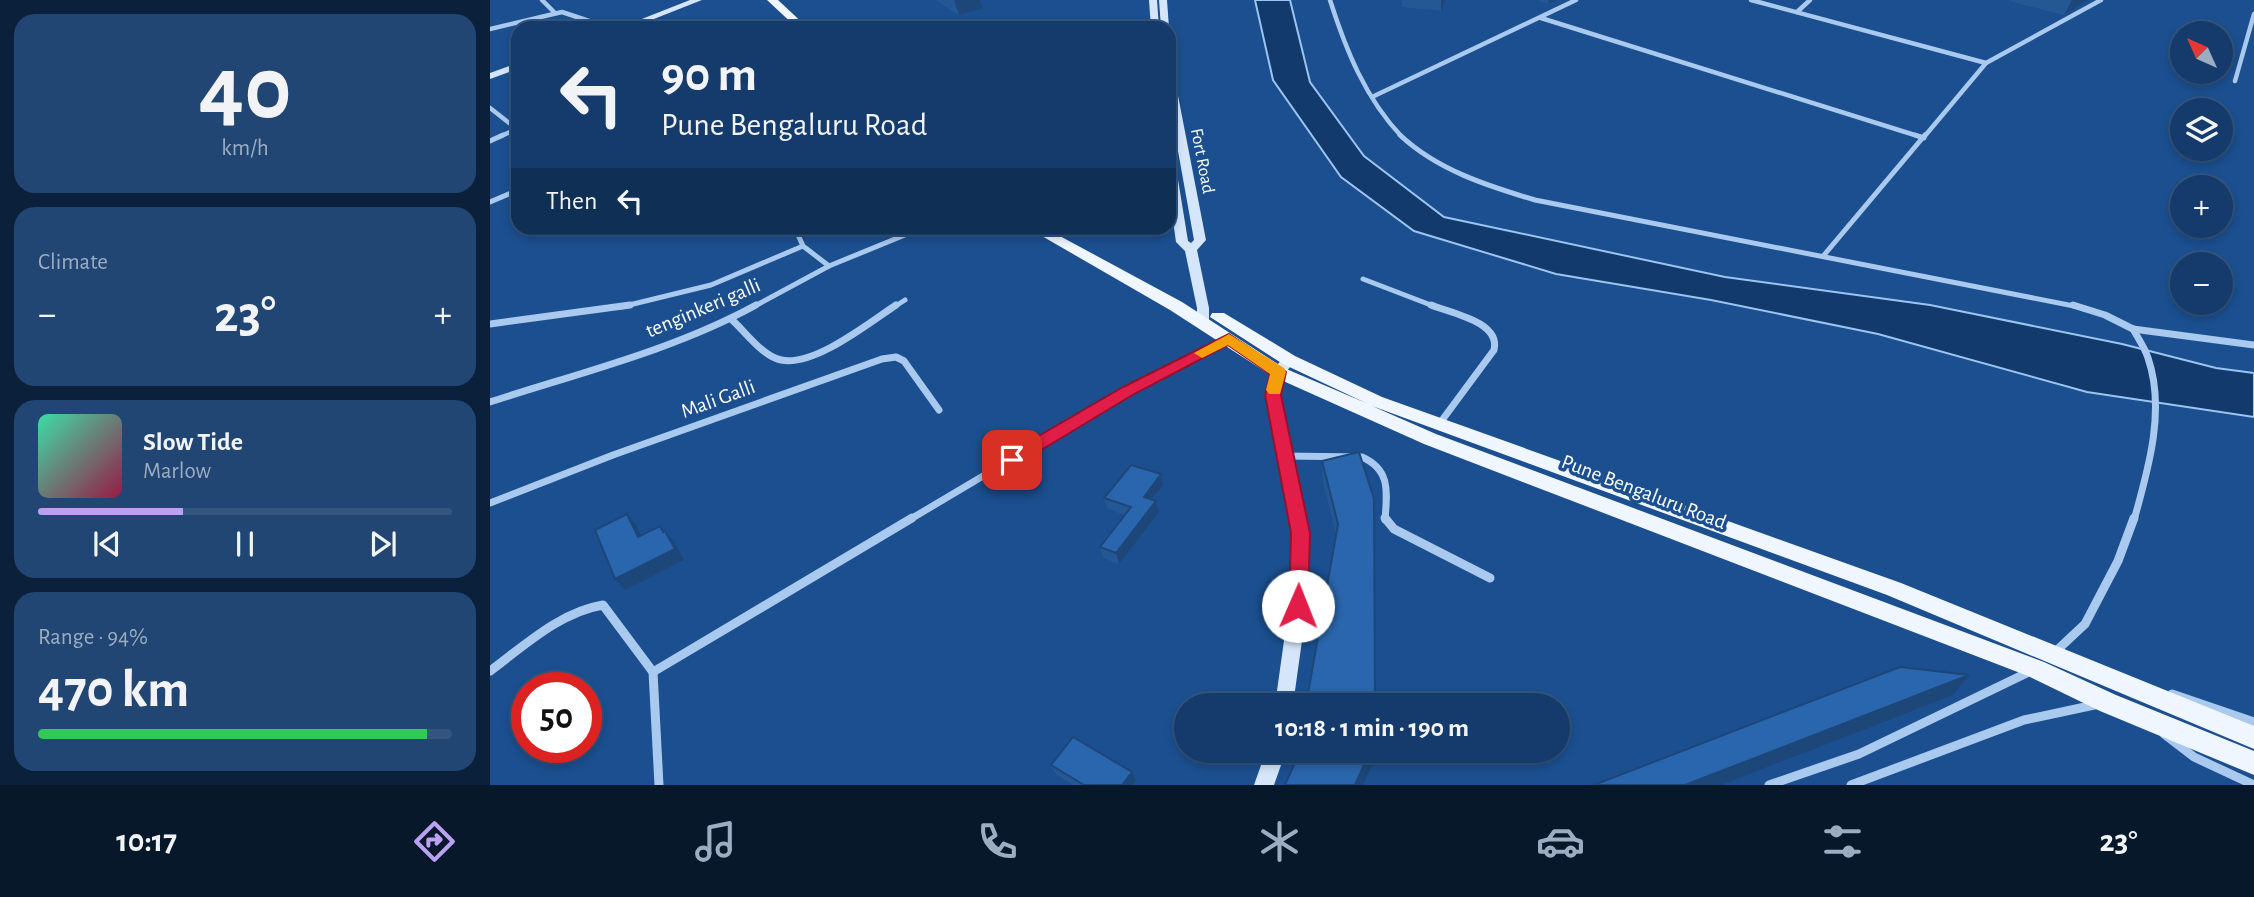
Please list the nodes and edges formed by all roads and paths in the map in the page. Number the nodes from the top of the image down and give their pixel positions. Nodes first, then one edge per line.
1 (542, 0) edge
2 (698, 0) edge
3 (772, 0) edge
4 (1153, 0) edge
5 (1163, 0) edge
6 (1330, 0) edge
7 (1576, 0) edge
8 (1751, 0) edge
9 (1810, 0) edge
10 (2101, 0) edge
11 (554, 12) junction
12 (1797, 12) junction
13 (2254, 14) edge
14 (1541, 18) junction
15 (520, 21) edge
16 (592, 21) edge
17 (642, 21) edge
18 (795, 21) edge
19 (1154, 21) edge
20 (1164, 21) edge
21 (511, 23) edge
22 (490, 29) edge
23 (1986, 63) junction
24 (511, 68) edge
25 (490, 76) edge
26 (2235, 81) dead end
27 (1372, 97) junction
28 (490, 108) edge
29 (1176, 112) edge
30 (511, 124) edge
31 (511, 131) edge
32 (1924, 138) junction
33 (490, 141) edge
34 (511, 193) edge
35 (490, 202) edge
36 (1176, 202) edge
37 (798, 235) edge
38 (905, 235) edge
39 (1049, 235) edge
40 (1068, 235) edge
41 (803, 246) junction
42 (1191, 250) junction
43 (1824, 255) junction
44 (829, 266) junction
45 (1363, 279) dead end
46 (905, 300) dead end
47 (1203, 315) junction
48 (731, 319) junction
49 (490, 324) edge
50 (2133, 329) junction
51 (1229, 338) junction
52 (2254, 345) edge
53 (1283, 366) junction
54 (490, 402) edge
55 (939, 410) dead end
56 (1440, 423) junction
57 (1284, 456) junction
58 (490, 503) edge
59 (1490, 578) dead end
60 (2053, 654) junction
61 (2036, 669) junction
62 (490, 671) edge
63 (653, 672) junction
64 (1286, 693) edge
65 (2136, 694) junction
66 (2114, 701) junction
67 (2154, 722) junction
68 (2254, 722) edge
69 (2202, 730) junction
70 (2254, 738) edge
71 (1272, 763) edge
72 (2254, 763) edge
73 (659, 785) edge
74 (1264, 785) edge
75 (1769, 785) edge
76 (1851, 785) edge
77 (2254, 785) edge

1 - 11 street
2 - 17 main road
3 - 18 main road
4 - 19 main road
5 - 20 main road
6 - 27 street
7 - 14 street
8 - 12 street
9 - 12 street
10 - 23 street
11 - 15 street
11 - 16 street
12 - 23 street
13 - 26 street
14 - 27 street
14 - 32 street
21 - 22 street
23 - 32 street
24 - 25 main road
27 - 43 street
28 - 30 street
29 - 42 main road, Fort Road
31 - 33 street
32 - 43 street
34 - 35 street
36 - 42 main road, Fort Road
37 - 41 street
38 - 44 street, tenginkeri galli
39 - 47 main road, Pune Bengaluru Road
40 - 47 main road
41 - 44 street
41 - 49 street
42 - 47 main road, Fort Road
43 - 50 street
44 - 48 street, tenginkeri galli
45 - 56 street
46 - 48 street
47 - 51 main road, Pune Bengaluru Road
47 - 53 main road
48 - 54 street, tenginkeri galli
50 - 52 street
50 - 60 street
51 - 53 main road, Pune Bengaluru Road
51 - 63 street
53 - 56 main road
53 - 57 main road
53 - 61 main road, Pune Bengaluru Road
55 - 58 street, Mali Galli
56 - 60 main road
57 - 59 street
57 - 64 main road
60 - 61 street
60 - 65 main road
61 - 66 main road, Pune Bengaluru Road
61 - 75 street
62 - 63 street
63 - 73 street
65 - 68 street
65 - 69 main road
66 - 67 main road, Pune Bengaluru Road
66 - 76 street
67 - 69 main road, Pune Bengaluru Road
67 - 77 street
69 - 70 main road
69 - 72 main road, Pune Bengaluru Road
71 - 74 main road

